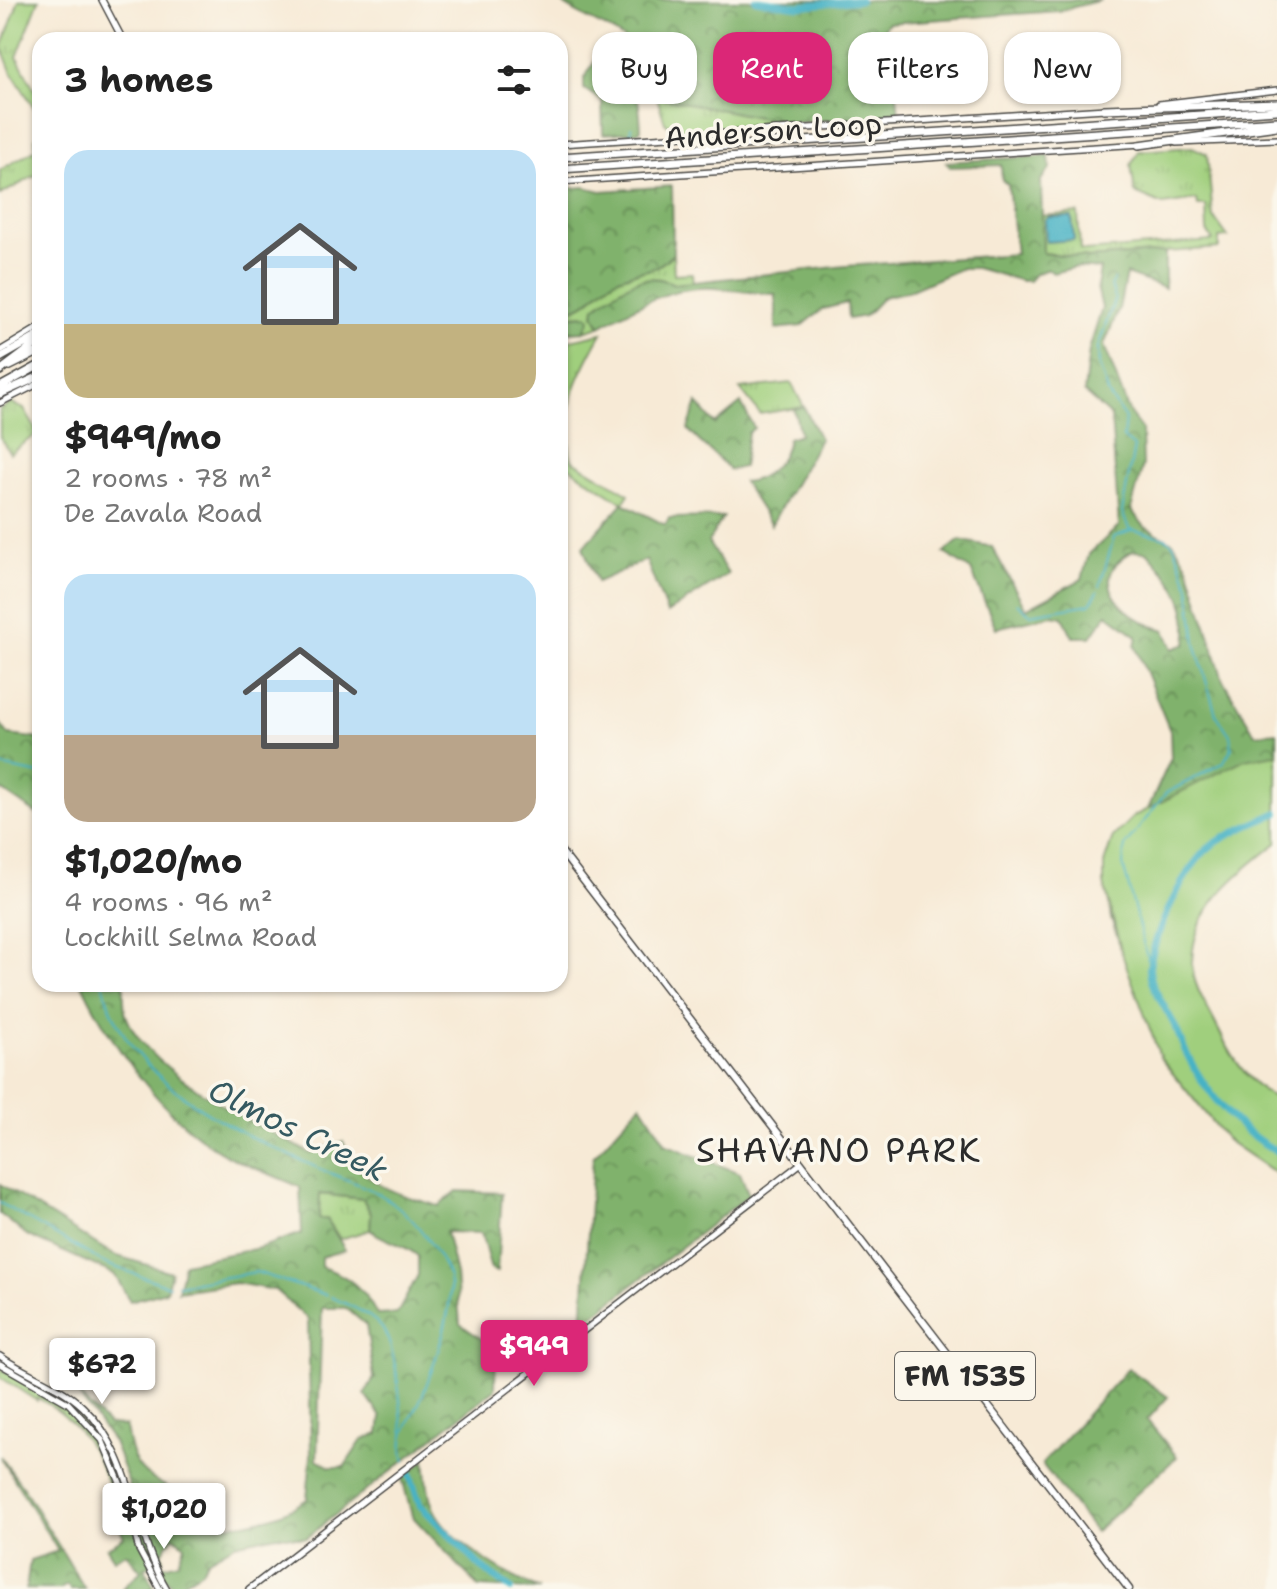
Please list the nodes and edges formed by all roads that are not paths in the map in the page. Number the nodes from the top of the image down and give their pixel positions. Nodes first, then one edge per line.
1 (102, 0) edge
2 (119, 32) edge
3 (1277, 90) edge
4 (1277, 103) edge
5 (1104, 109) junction
6 (1277, 110) edge
7 (1277, 124) edge
8 (1277, 139) edge
9 (568, 143) edge
10 (1139, 145) junction
11 (568, 156) edge
12 (568, 168) edge
13 (568, 181) edge
14 (32, 332) edge
15 (32, 340) edge
16 (32, 347) edge
17 (0, 351) edge
18 (32, 355) edge
19 (0, 358) edge
20 (32, 369) edge
21 (0, 372) edge
22 (32, 380) edge
23 (0, 387) edge
24 (32, 387) edge
25 (0, 394) edge
26 (0, 403) edge
27 (568, 860) edge
28 (800, 1164) junction
29 (0, 1356) edge
30 (0, 1364) edge
31 (160, 1589) edge
32 (167, 1589) edge
33 (249, 1589) edge
34 (1129, 1589) edge

1 - 2 main road
3 - 5 main road
4 - 5 highway
5 - 9 main road
6 - 11 highway, Anderson Loop
7 - 10 highway
7 - 12 highway, Anderson Loop
8 - 10 main road
10 - 13 main road
14 - 17 main road
15 - 19 highway
16 - 21 highway
18 - 21 highway
20 - 23 highway
22 - 25 highway
24 - 26 main road
27 - 28 main road, FM 1535
28 - 33 main road
28 - 34 main road, FM 1535
29 - 32 main road
30 - 31 main road

